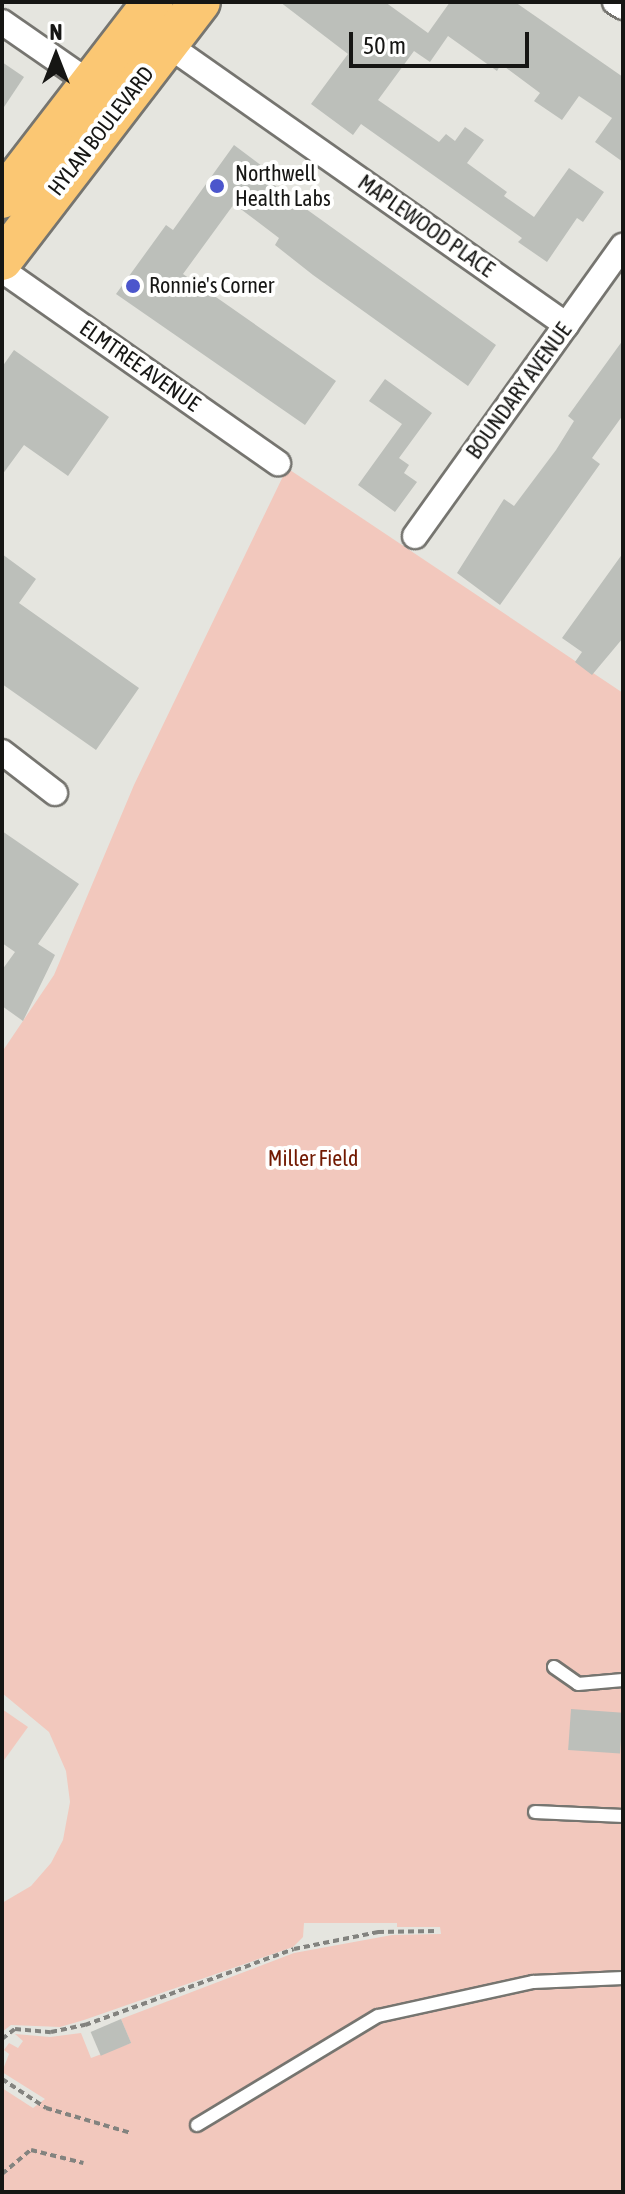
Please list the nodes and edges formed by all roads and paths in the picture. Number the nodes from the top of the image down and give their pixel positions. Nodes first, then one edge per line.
1 (153, 2) edge
2 (200, 2) edge
3 (615, 2) edge
4 (623, 7) edge
5 (2, 22) edge
6 (168, 45) junction
7 (90, 83) junction
8 (2, 198) edge
9 (623, 246) edge
10 (2, 260) edge
11 (2, 270) edge
12 (566, 325) junction
13 (278, 463) dead end
14 (415, 536) dead end
15 (2, 752) edge
16 (55, 793) dead end
17 (554, 1667) dead end
18 (623, 1680) edge
19 (535, 1812) dead end
20 (623, 1816) edge
21 (437, 1931) dead end
22 (623, 1978) edge
23 (2, 2039) edge
24 (2, 2079) edge
25 (197, 2125) dead end
26 (131, 2133) dead end
27 (83, 2163) dead end
28 (2, 2174) edge

1 - 7 main road, HYLAN BOULEVARD
2 - 6 main road, HYLAN BOULEVARD
3 - 4 street
5 - 7 street
6 - 10 main road, HYLAN BOULEVARD
6 - 12 street, MAPLEWOOD PLACE
7 - 8 main road, HYLAN BOULEVARD
9 - 12 street, BOUNDARY AVENUE
11 - 13 street, ELMTREE AVENUE
12 - 14 street, BOUNDARY AVENUE
15 - 16 street
17 - 18 lane
19 - 20 lane
21 - 23 path
22 - 25 lane
24 - 26 path
27 - 28 path

